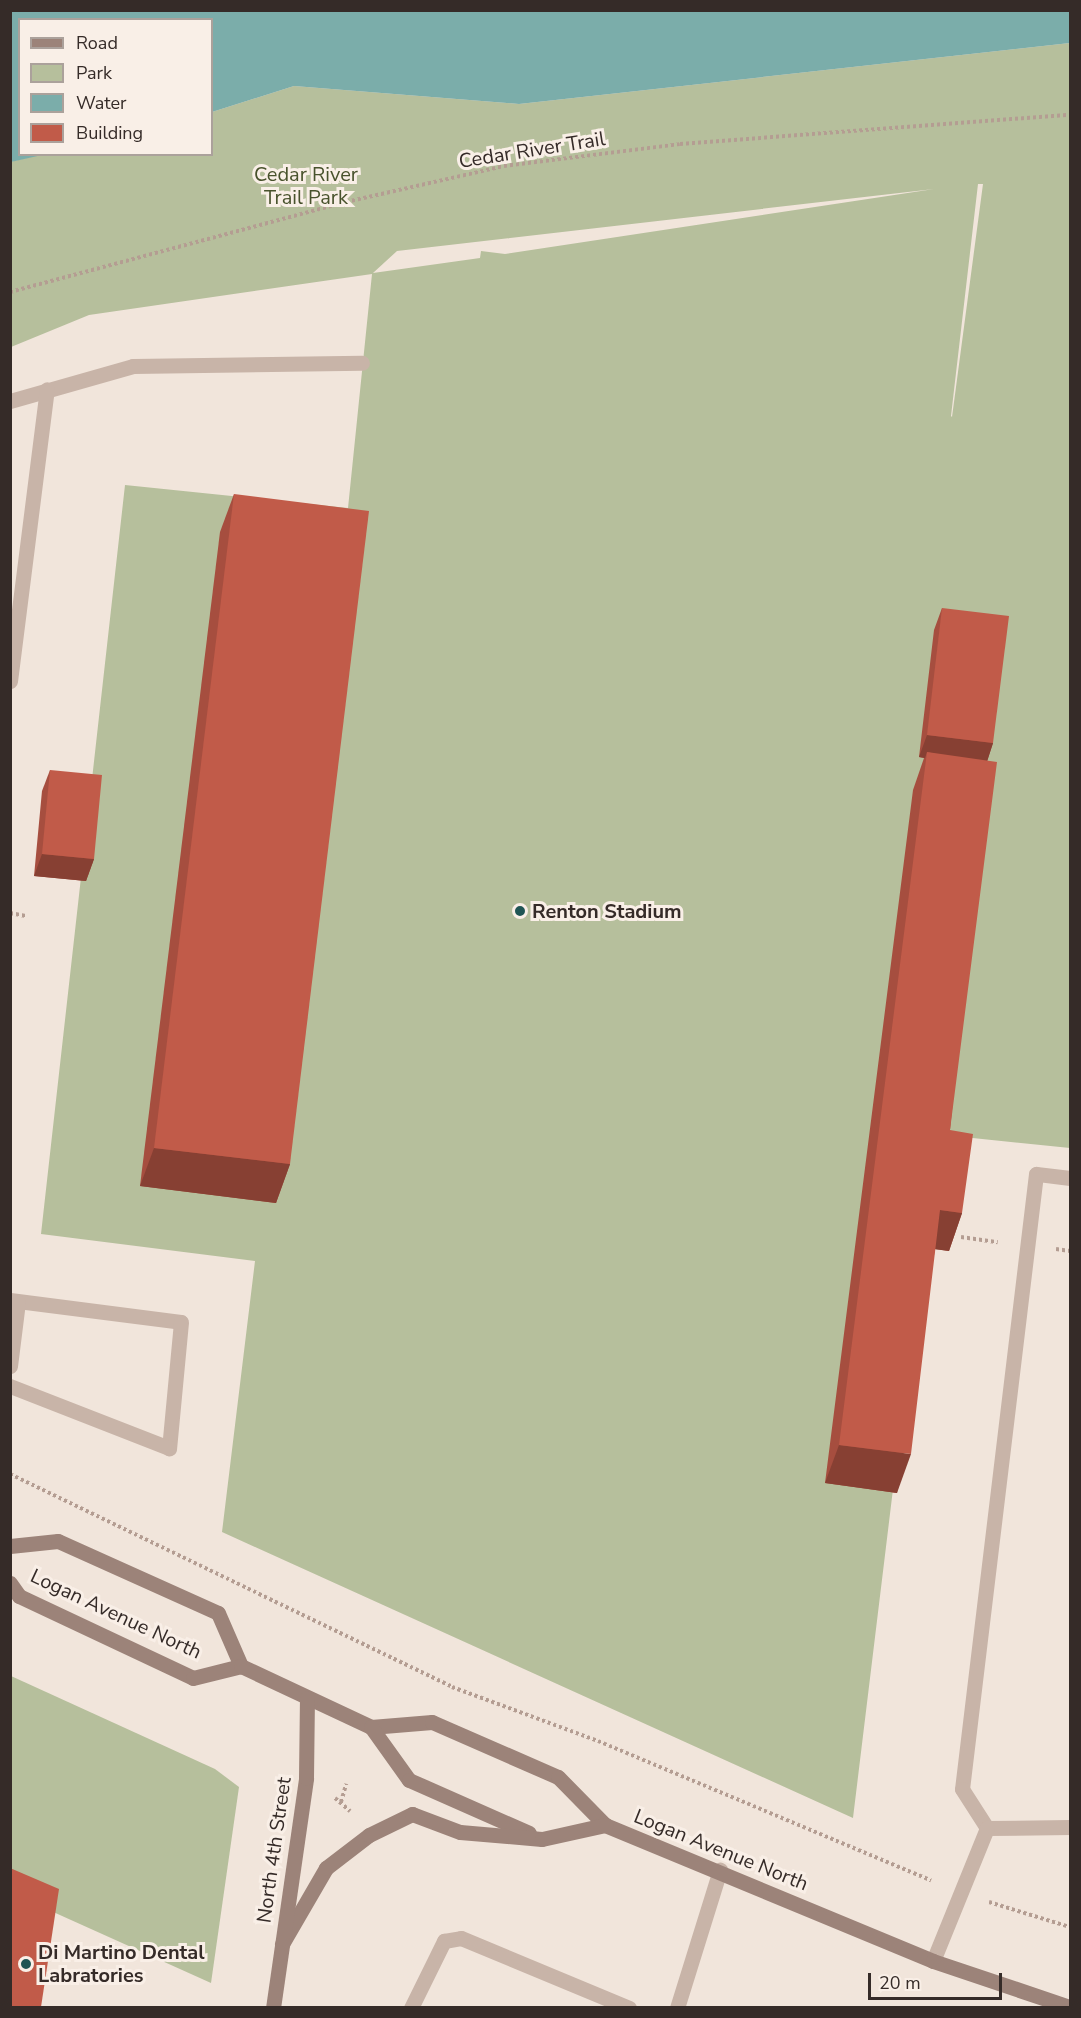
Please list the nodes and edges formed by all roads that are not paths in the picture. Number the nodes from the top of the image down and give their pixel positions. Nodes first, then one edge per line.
1 (362, 363) dead end
2 (47, 389) junction
3 (10, 401) edge
4 (10, 681) edge
5 (1071, 1178) edge
6 (14, 1301) edge
7 (10, 1366) edge
8 (10, 1386) edge
9 (10, 1546) edge
10 (10, 1583) edge
11 (242, 1666) junction
12 (307, 1698) junction
13 (371, 1727) junction
14 (605, 1825) junction
15 (1071, 1827) edge
16 (987, 1828) junction
17 (542, 1839) junction
18 (720, 1870) junction
19 (282, 1944) junction
20 (933, 1961) junction
21 (273, 2007) edge
22 (411, 2007) edge
23 (630, 2007) edge
24 (677, 2007) edge
25 (1071, 2007) edge

1 - 2 lane
2 - 3 lane
2 - 4 lane
5 - 16 lane
6 - 7 lane
6 - 8 lane
9 - 11 main road, Logan Avenue North
10 - 11 main road, Logan Avenue North
11 - 12 main road, Logan Avenue North
12 - 13 main road, Logan Avenue North
12 - 19 main road, North 4th Street
13 - 14 main road, Logan Avenue North
13 - 17 main road, Logan Avenue North
14 - 17 main road
14 - 18 main road, Logan Avenue North
15 - 16 lane
16 - 20 lane
17 - 19 main road
18 - 20 main road, Logan Avenue North
18 - 24 lane
19 - 21 main road, North 4th Street
20 - 25 main road, Logan Avenue North
22 - 23 lane

